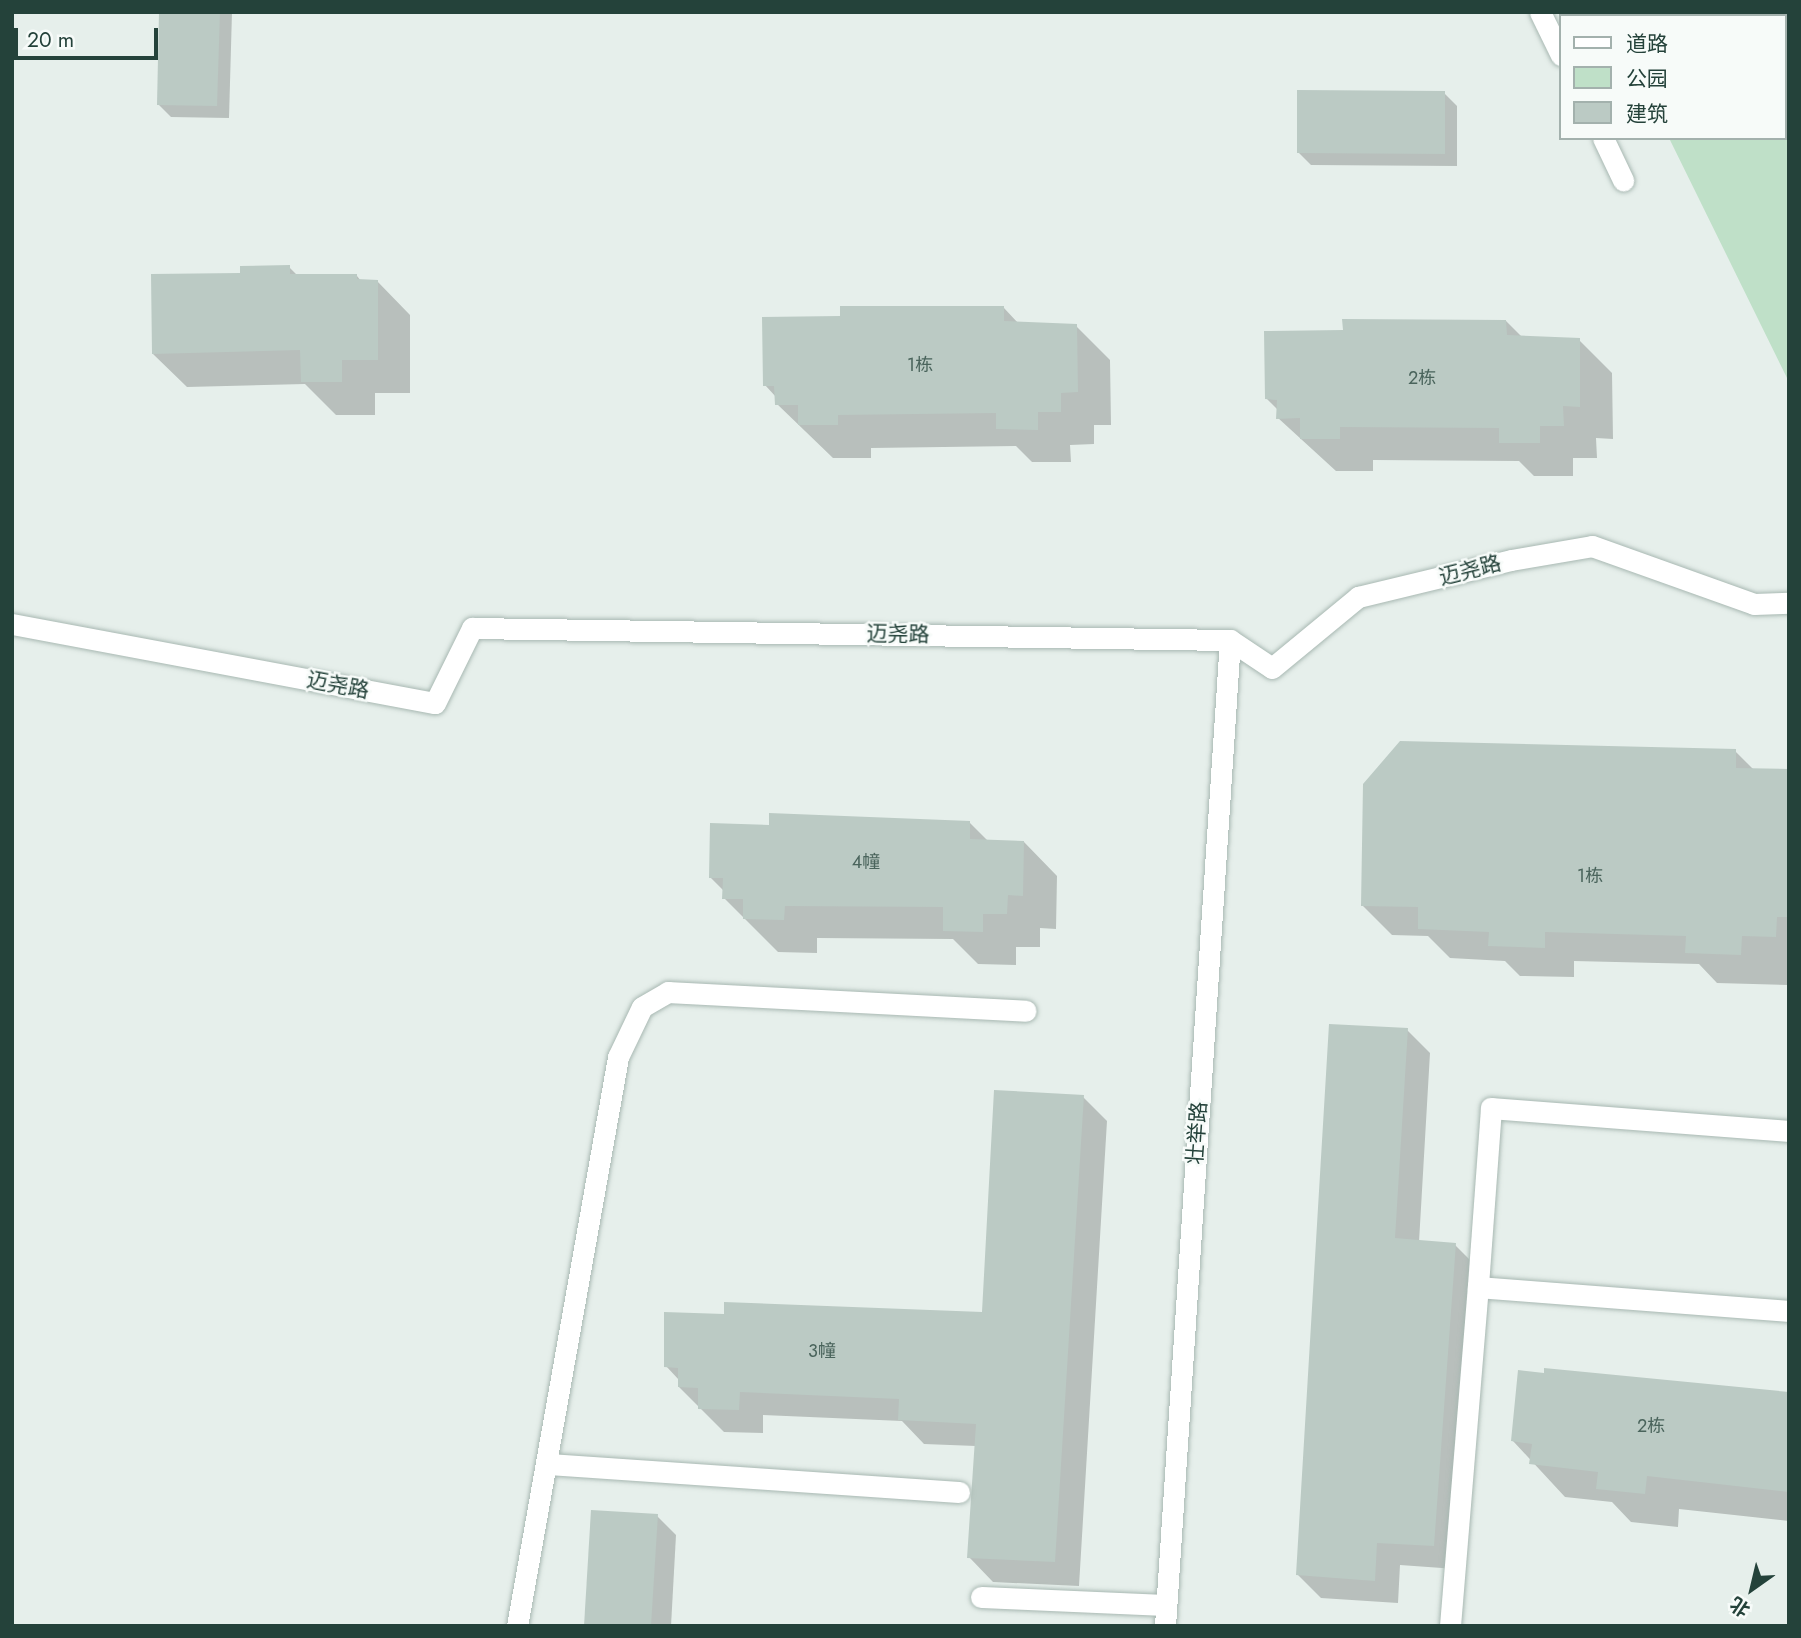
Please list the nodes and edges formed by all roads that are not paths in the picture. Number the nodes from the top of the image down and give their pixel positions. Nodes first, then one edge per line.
1 (1540, 12) edge
2 (1560, 53) edge
3 (1604, 140) edge
4 (1623, 180) dead end
5 (1789, 603) edge
6 (12, 624) edge
7 (1230, 640) junction
8 (1025, 1011) dead end
9 (1789, 1131) edge
10 (1478, 1287) junction
11 (1789, 1311) edge
12 (548, 1464) junction
13 (959, 1492) dead end
14 (981, 1597) dead end
15 (1165, 1615) edge
16 (517, 1626) edge
17 (1450, 1626) edge

1 - 2 street
3 - 4 street
5 - 7 street, 迈尧路
6 - 7 street, 迈尧路
7 - 15 street, 壮举路
8 - 12 street
9 - 10 street
10 - 11 street
10 - 17 street
12 - 13 street
12 - 16 street
14 - 15 street

